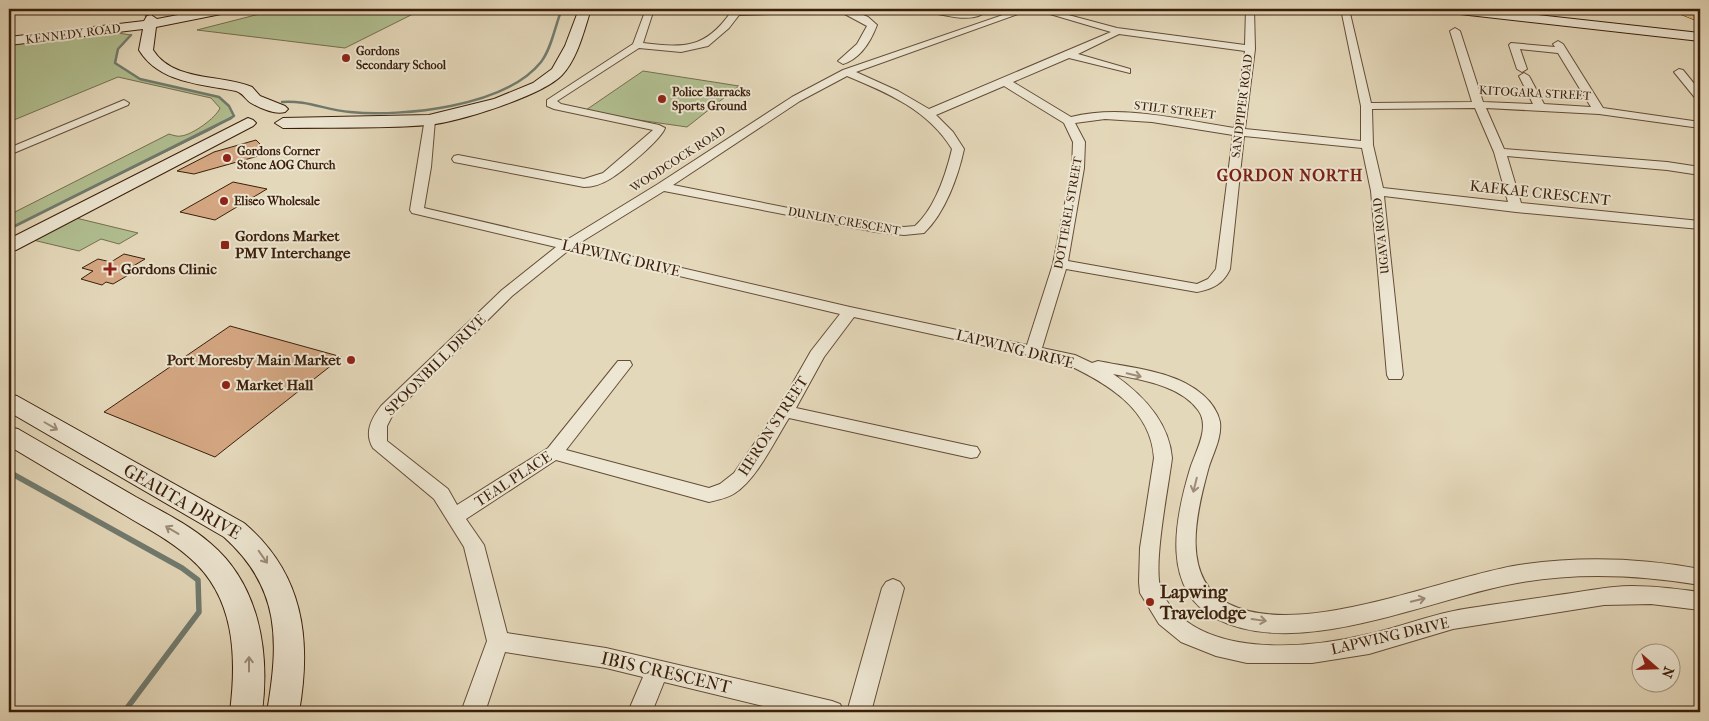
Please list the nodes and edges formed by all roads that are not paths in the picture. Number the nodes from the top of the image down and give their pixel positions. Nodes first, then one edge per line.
1 (209, 9) edge
2 (226, 9) edge
3 (585, 9) edge
4 (650, 9) edge
5 (842, 9) edge
6 (862, 9) edge
7 (928, 9) edge
8 (986, 9) edge
9 (1028, 9) edge
10 (1037, 9) edge
11 (1250, 9) edge
12 (1345, 9) edge
13 (1451, 9) edge
14 (1494, 9) edge
15 (1680, 9) edge
16 (734, 10) edge
17 (852, 14) junction
18 (1700, 17) edge
19 (150, 25) junction
20 (1700, 30) edge
21 (1116, 31) junction
22 (1455, 31) dead end
23 (9, 34) edge
24 (1700, 37) edge
25 (9, 41) edge
26 (637, 45) junction
27 (1250, 49) junction
28 (1070, 55) junction
29 (845, 66) junction
30 (1126, 72) dead end
31 (1679, 72) dead end
32 (1004, 81) junction
33 (1700, 97) edge
34 (255, 99) junction
35 (124, 103) dead end
36 (1478, 103) junction
37 (1366, 106) junction
38 (1541, 108) junction
39 (1599, 111) junction
40 (928, 114) junction
41 (286, 116) junction
42 (429, 120) junction
43 (1069, 120) junction
44 (257, 124) junction
45 (1700, 125) edge
46 (1239, 132) junction
47 (1368, 145) junction
48 (9, 152) edge
49 (1500, 152) junction
50 (458, 159) dead end
51 (1700, 171) edge
52 (662, 187) junction
53 (1377, 191) junction
54 (1516, 208) junction
55 (1700, 225) edge
56 (567, 245) junction
57 (9, 246) edge
58 (1060, 264) junction
59 (850, 312) junction
60 (1033, 350) junction
61 (1069, 359) junction
62 (624, 366) dead end
63 (1395, 375) dead end
64 (9, 402) edge
65 (785, 411) junction
66 (9, 434) edge
67 (971, 452) dead end
68 (554, 453) junction
69 (454, 517) junction
70 (1700, 577) edge
71 (894, 588) dead end
72 (1700, 601) edge
73 (498, 641) junction
74 (657, 670) junction
75 (246, 712) edge
76 (283, 712) edge
77 (473, 712) edge
78 (640, 712) edge
79 (832, 712) edge
80 (859, 712) edge

1 - 19 main road, KENNEDY ROAD
2 - 19 main road, KENNEDY ROAD
3 - 42 main road
4 - 26 street
5 - 16 street
5 - 17 street
6 - 17 street
7 - 8 street
9 - 29 street, WOODCOCK ROAD
10 - 21 street
11 - 27 street, SANDPIPER ROAD
12 - 37 street, UGAVA ROAD
13 - 24 main road
14 - 20 main road
15 - 18 highway
16 - 26 street
17 - 29 street
19 - 23 main road, KENNEDY ROAD
19 - 25 main road, KENNEDY ROAD
19 - 34 main road
21 - 27 street
21 - 28 street
22 - 36 street
26 - 50 street
27 - 46 street, SANDPIPER ROAD
28 - 30 street
28 - 32 street
29 - 40 street, DUNLIN CRESCENT
29 - 52 street, WOODCOCK ROAD
31 - 33 street
32 - 40 street
32 - 43 street
34 - 41 main road
34 - 44 main road
35 - 48 street
36 - 37 street, KITOGARA STREET
36 - 38 street, KITOGARA STREET
36 - 49 street
37 - 47 street, UGAVA ROAD
38 - 39 street, KITOGARA STREET
38 - 39 street
39 - 45 street, KITOGARA STREET
40 - 52 street, DUNLIN CRESCENT
41 - 42 main road
41 - 44 main road
42 - 56 street, LAPWING DRIVE
43 - 46 street, STILT STREET
43 - 58 street, DOTTEREL STREET
44 - 57 main road
46 - 47 street, STILT STREET
46 - 58 street, SANDPIPER ROAD
47 - 53 street, UGAVA ROAD
49 - 51 street
49 - 54 street
52 - 56 street, WOODCOCK ROAD
53 - 54 street, KAEKAE CRESCENT
53 - 63 street, UGAVA ROAD
54 - 55 street, KAEKAE CRESCENT
56 - 59 street, LAPWING DRIVE
56 - 69 street, SPOONBILL DRIVE
58 - 60 street, DOTTEREL STREET
59 - 60 street, LAPWING DRIVE
59 - 65 street, HERON STREET
60 - 61 street, LAPWING DRIVE
61 -> 70 street
61 - 72 street, LAPWING DRIVE
62 - 68 street, TEAL PLACE
64 -> 76 main road, GEAUTA DRIVE
65 - 67 street
65 - 68 street, HERON STREET
75 -> 66 main road, GEAUTA DRIVE
68 - 69 street, TEAL PLACE
69 - 73 street, SPOONBILL DRIVE
71 - 80 street
73 - 74 street, IBIS CRESCENT
73 - 77 street
74 - 78 street
74 - 79 street, IBIS CRESCENT

